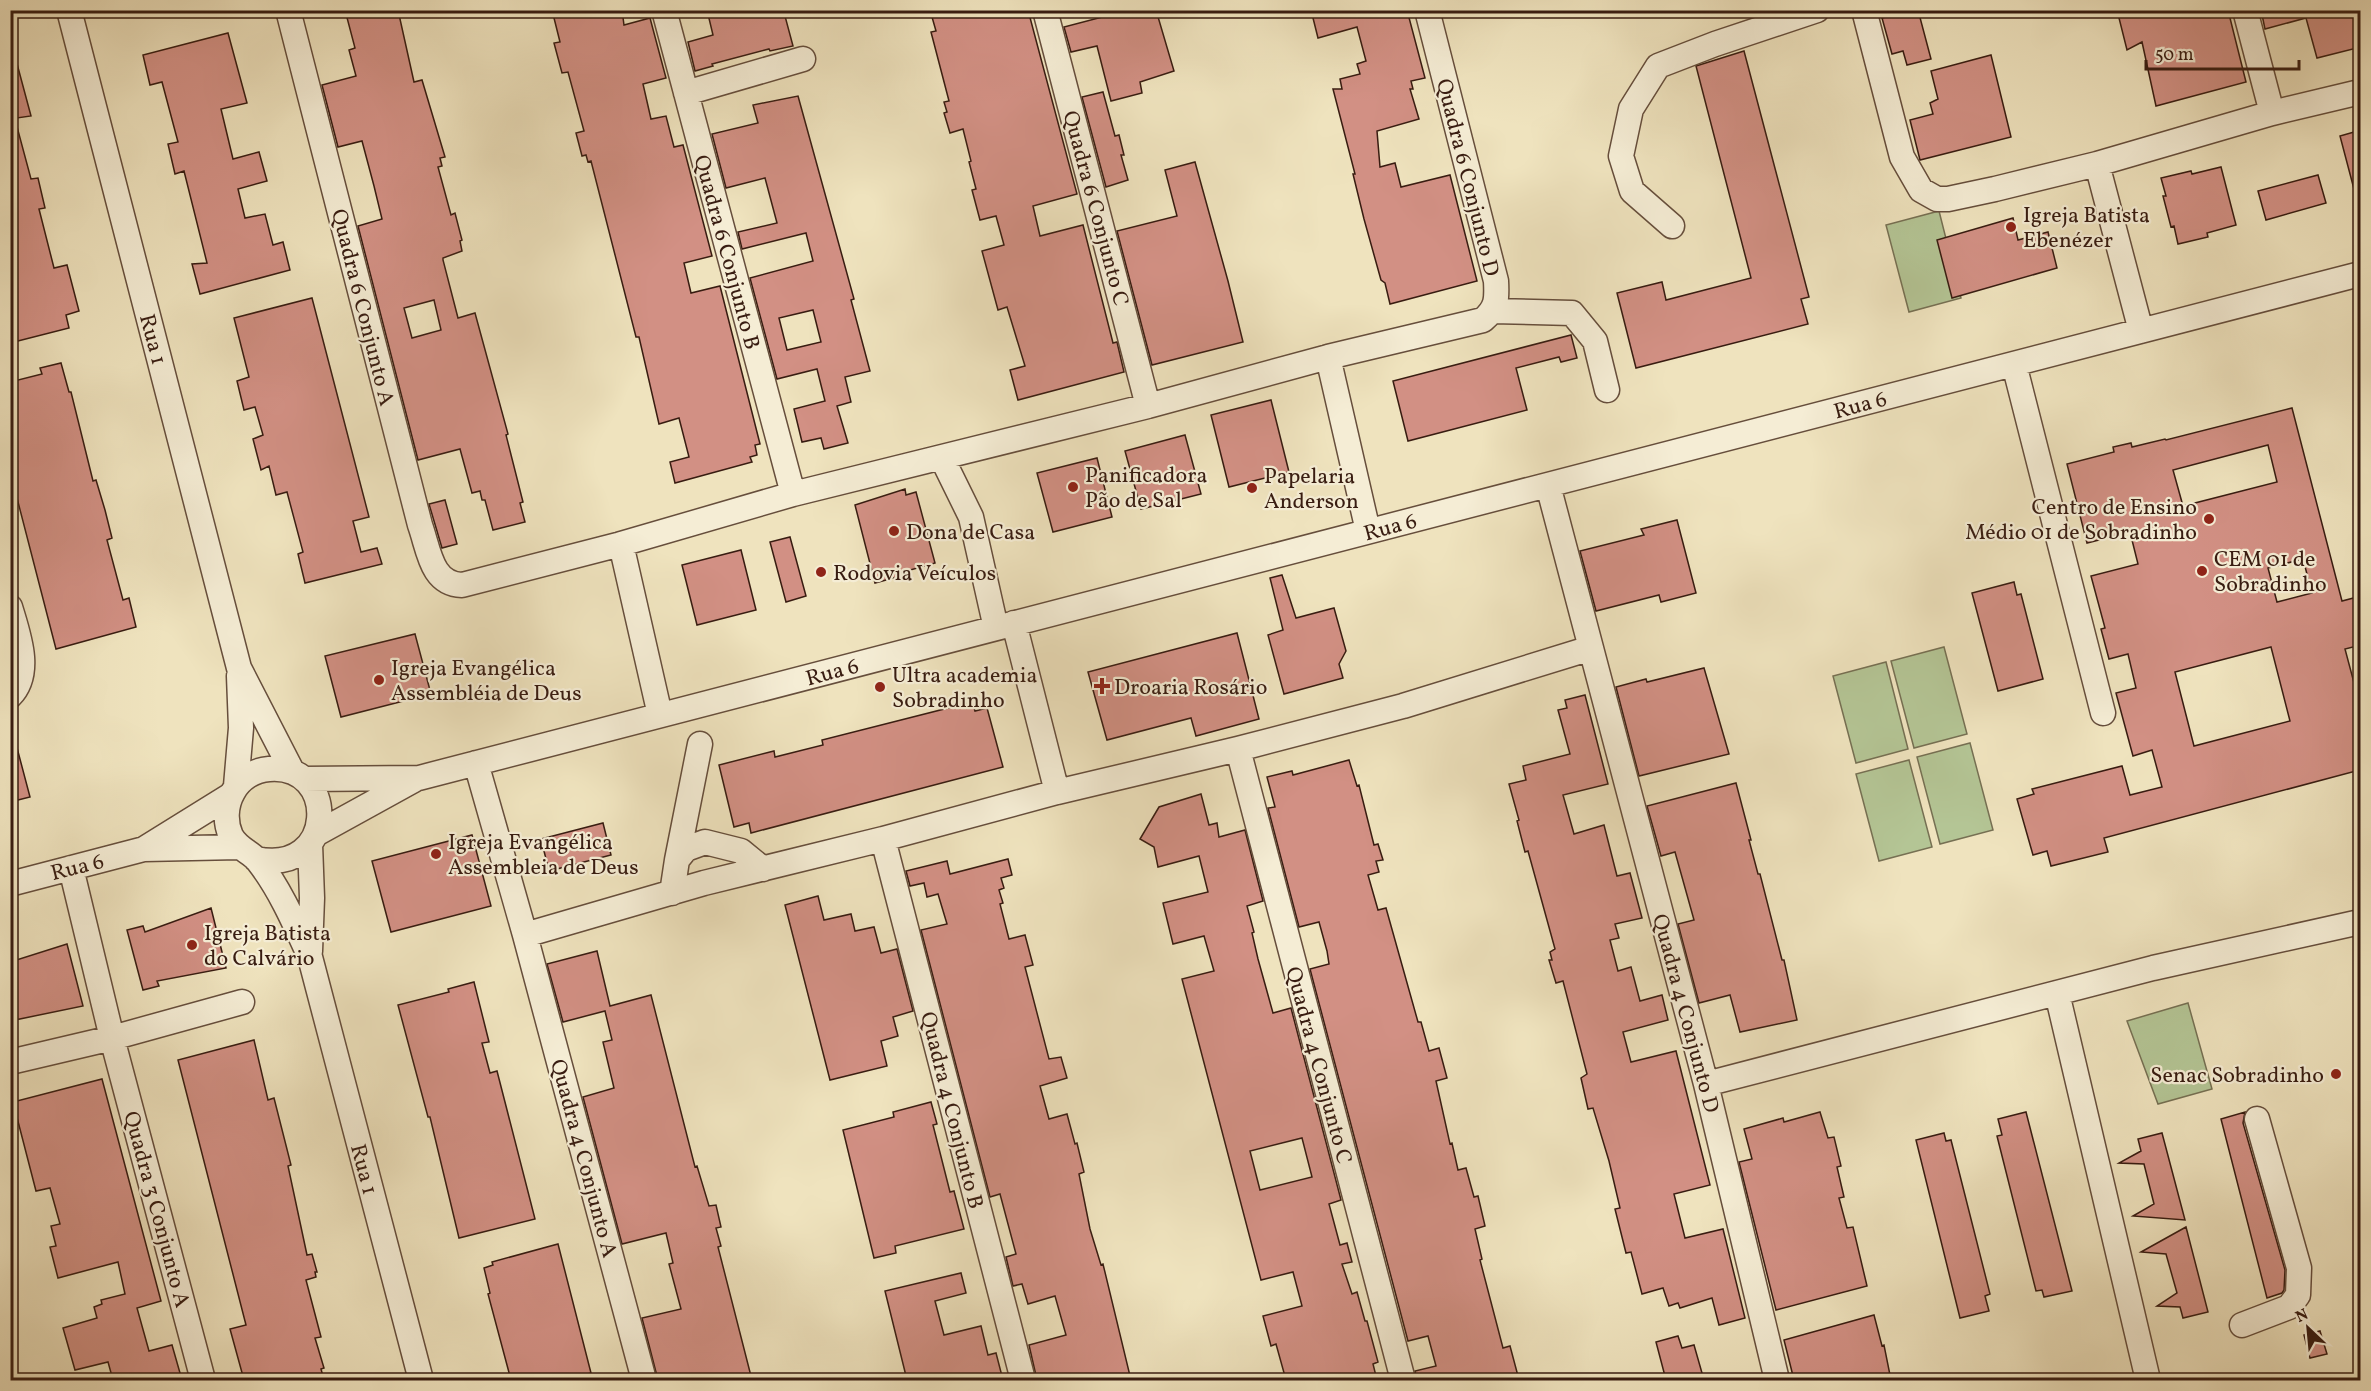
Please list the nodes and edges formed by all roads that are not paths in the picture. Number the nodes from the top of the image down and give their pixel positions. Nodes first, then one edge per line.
1 (69, 10) edge
2 (288, 10) edge
3 (664, 10) edge
4 (1045, 10) edge
5 (1427, 10) edge
6 (1817, 10) edge
7 (1864, 10) edge
8 (2246, 10) edge
9 (803, 59) dead end
10 (2361, 92) edge
11 (686, 93) junction
12 (2272, 112) junction
13 (2097, 164) junction
14 (1672, 226) dead end
15 (2361, 274) edge
16 (1492, 311) junction
17 (2141, 331) junction
18 (1329, 357) junction
19 (2014, 364) junction
20 (1606, 390) dead end
21 (1148, 406) junction
22 (942, 458) junction
23 (1548, 485) junction
24 (793, 494) junction
25 (1368, 531) junction
26 (621, 544) junction
27 (13, 616) edge
28 (1005, 626) junction
29 (1591, 648) junction
30 (239, 668) junction
31 (10, 696) edge
32 (2103, 713) dead end
33 (660, 715) junction
34 (700, 744) dead end
35 (1238, 748) junction
36 (476, 763) junction
37 (298, 775) junction
38 (419, 778) junction
39 (234, 790) junction
40 (1057, 792) junction
41 (313, 839) junction
42 (883, 839) junction
43 (144, 849) junction
44 (248, 853) junction
45 (677, 860) junction
46 (71, 868) junction
47 (764, 868) junction
48 (10, 884) edge
49 (672, 893) junction
50 (2361, 922) edge
51 (525, 935) junction
52 (310, 957) junction
53 (2057, 993) junction
54 (242, 1002) dead end
55 (112, 1038) junction
56 (10, 1062) edge
57 (1706, 1084) junction
58 (2257, 1119) dead end
59 (2242, 1325) dead end
60 (203, 1380) edge
61 (421, 1380) edge
62 (644, 1380) edge
63 (1023, 1380) edge
64 (1403, 1380) edge
65 (1778, 1380) edge
66 (2148, 1380) edge

1 - 30 street, Rua 1
2 - 26 street, Quadra 6 Conjunto A
3 - 11 street, Quadra 6 Conjunto B
4 - 21 street, Quadra 6 Conjunto C
5 - 16 street, Quadra 6 Conjunto D
6 - 14 street
7 - 13 street
8 - 12 street
9 - 11 street
10 - 12 street
11 - 24 street, Quadra 6 Conjunto B
12 - 13 street
13 - 17 street
15 - 17 street, Rua 6
16 - 18 street
16 - 20 street
17 - 19 street, Rua 6
18 - 21 street
18 - 25 street
19 - 23 street, Rua 6
19 - 32 street
21 - 22 street
22 - 24 street
22 - 28 street
23 - 25 street, Rua 6
23 - 29 street, Quadra 4 Conjunto D
24 - 26 street
25 - 28 street, Rua 6
26 - 33 street
27 - 31 street
28 - 33 street, Rua 6
28 - 40 street
29 - 35 street
29 - 57 street, Quadra 4 Conjunto D
30 - 37 street
30 - 39 street
33 - 36 street, Rua 6
34 - 45 street
35 - 40 street
35 - 64 street, Quadra 4 Conjunto C
36 - 38 street, Rua 6
36 - 51 street, Quadra 4 Conjunto A
37 - 38 street, Rua 6
37 - 39 street
37 - 41 street
38 - 41 street, Rua 6
39 - 43 street, Rua 6
39 - 44 street
40 - 42 street
41 - 44 street
41 - 52 street
42 - 47 street
42 - 63 street, Quadra 4 Conjunto B
43 - 44 street, Rua 6
43 - 46 street, Rua 6
44 - 52 street
45 - 47 street
45 - 49 street
46 - 48 street, Rua 6
46 - 55 street, Quadra 3 Conjunto A
47 - 49 street
49 - 51 street
50 - 53 street
51 - 62 street, Quadra 4 Conjunto A
52 - 61 street, Rua 1
53 - 57 street
53 - 66 street
54 - 55 street
55 - 56 street
55 - 60 street, Quadra 3 Conjunto A
57 - 65 street, Quadra 4 Conjunto D
58 - 59 street

